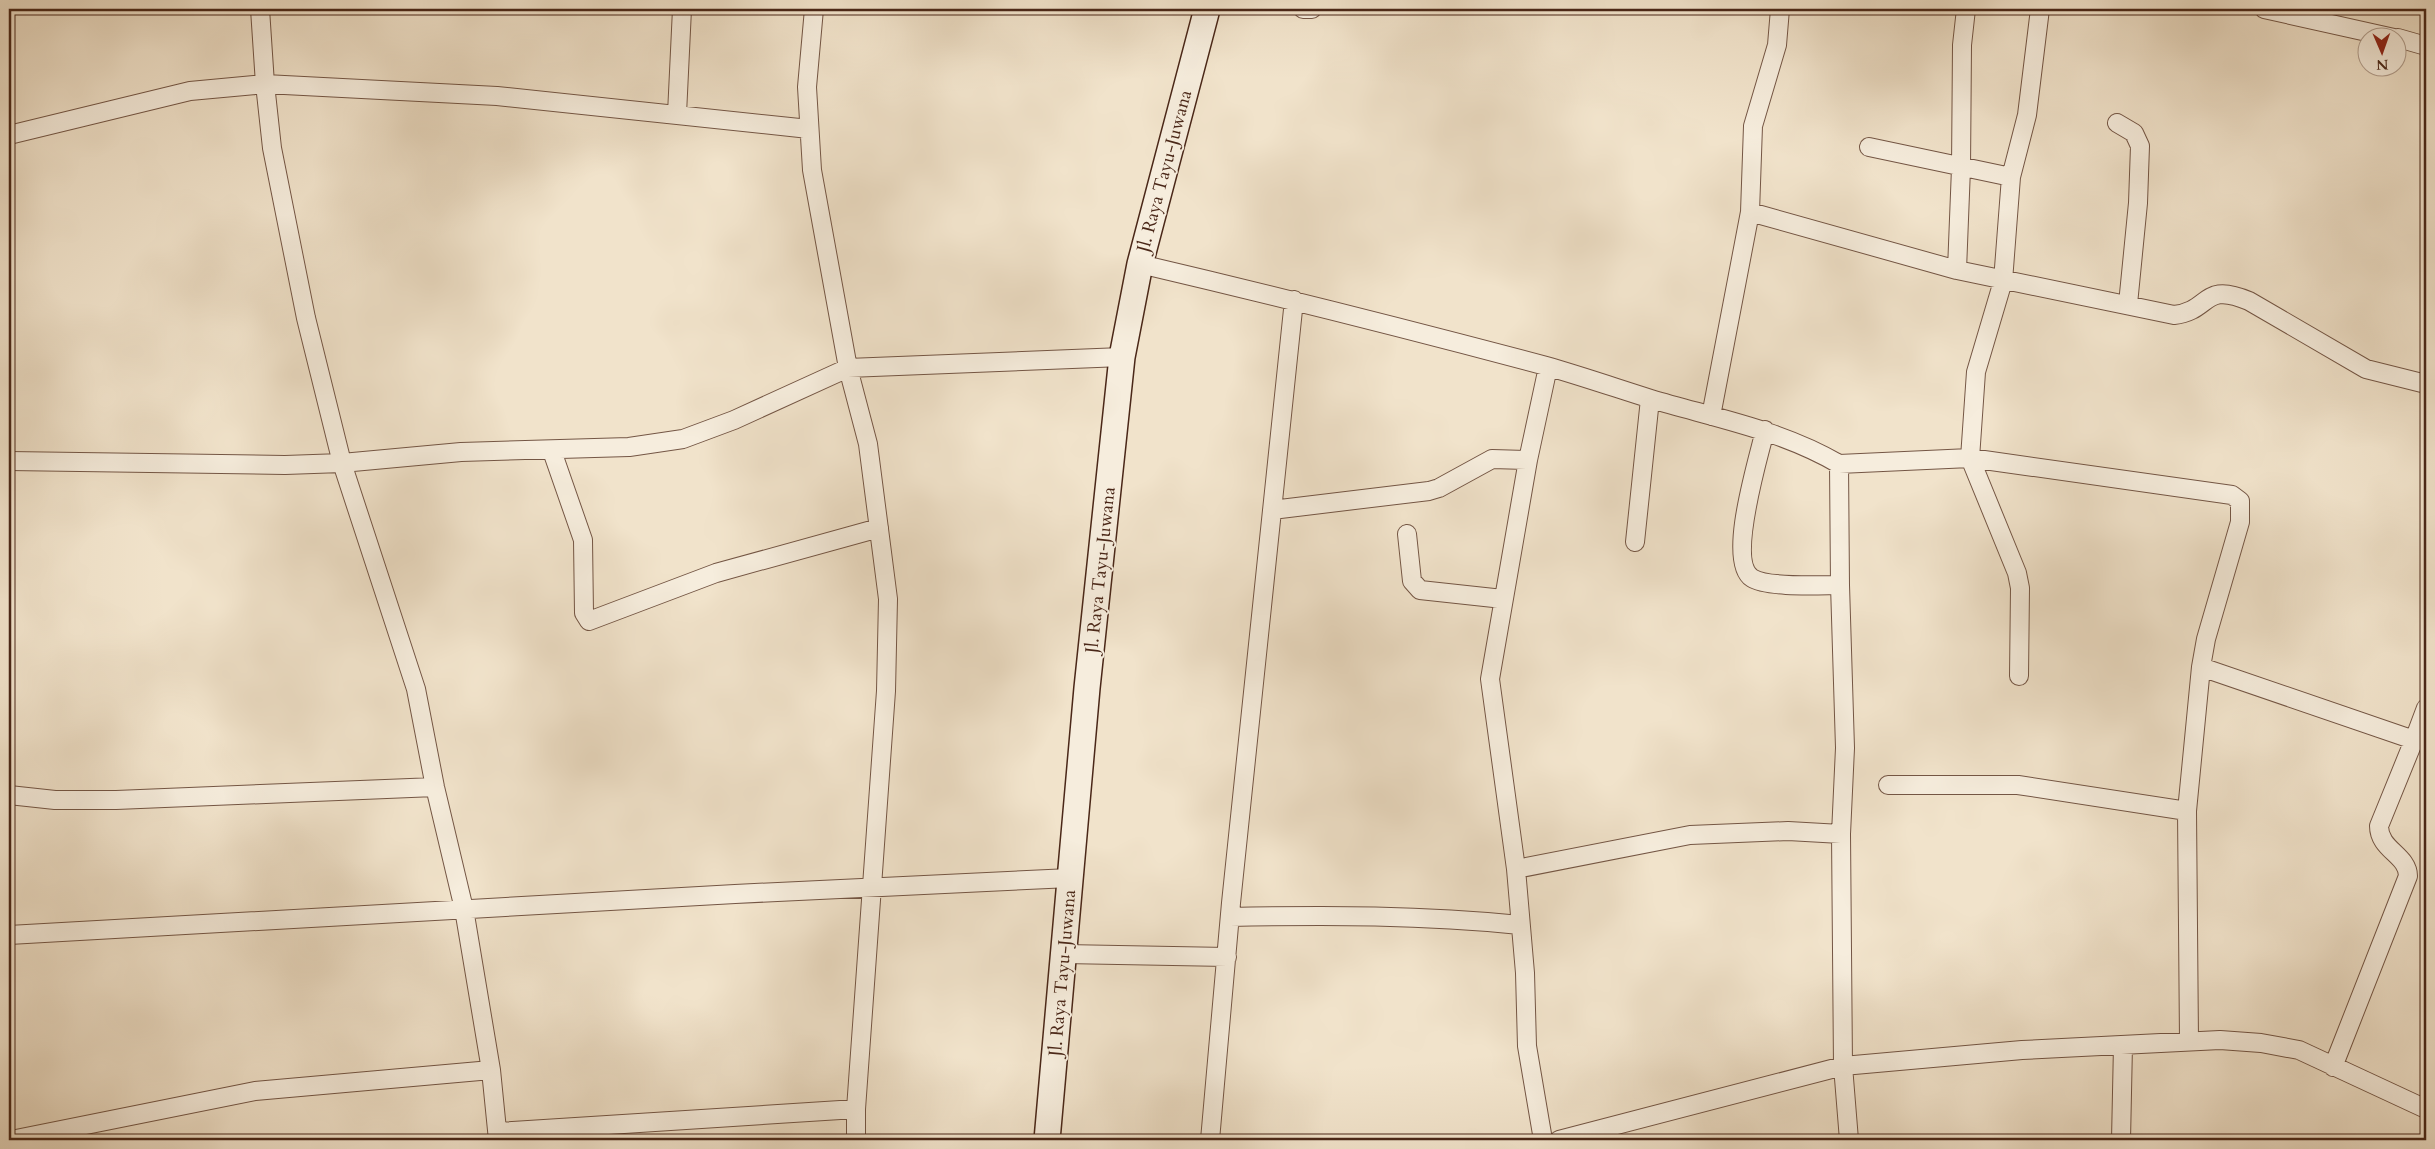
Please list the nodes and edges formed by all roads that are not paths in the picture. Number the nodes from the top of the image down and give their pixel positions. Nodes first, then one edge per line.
1 (260, 9) edge
2 (682, 9) edge
3 (814, 9) edge
4 (1207, 9) edge
5 (1303, 9) edge
6 (1312, 9) edge
7 (1780, 9) edge
8 (1966, 9) edge
9 (2040, 9) edge
10 (2264, 9) edge
11 (2358, 30) edge
12 (2408, 41) edge
13 (2426, 46) edge
14 (264, 84) junction
15 (677, 114) junction
16 (2117, 122) dead end
17 (808, 129) junction
18 (9, 135) edge
19 (1869, 147) dead end
20 (1962, 168) junction
21 (2011, 177) junction
22 (1750, 212) junction
23 (1140, 264) junction
24 (1958, 270) junction
25 (2003, 281) junction
26 (1294, 300) junction
27 (2128, 304) junction
28 (1122, 358) junction
29 (1548, 367) junction
30 (848, 368) junction
31 (2426, 384) edge
32 (1650, 399) junction
33 (1711, 416) junction
34 (1765, 430) junction
35 (552, 451) junction
36 (1970, 458) junction
37 (1528, 460) junction
38 (9, 461) edge
39 (342, 463) junction
40 (1839, 464) junction
41 (1272, 510) junction
42 (879, 528) junction
43 (1407, 534) dead end
44 (1635, 542) dead end
45 (1840, 585) junction
46 (1502, 600) junction
47 (2201, 667) junction
48 (2019, 676) dead end
49 (2426, 708) edge
50 (2414, 740) junction
51 (1888, 784) dead end
52 (435, 787) junction
53 (9, 795) edge
54 (2187, 811) junction
55 (1841, 834) junction
56 (1516, 869) junction
57 (1070, 878) junction
58 (873, 888) junction
59 (464, 909) junction
60 (1230, 917) junction
61 (1520, 925) junction
62 (9, 935) edge
63 (1064, 954) junction
64 (1226, 957) junction
65 (2189, 1041) junction
66 (2123, 1045) junction
67 (1843, 1066) junction
68 (2333, 1067) junction
69 (491, 1070) junction
70 (856, 1109) junction
71 (2426, 1109) edge
72 (498, 1136) edge
73 (10, 1140) edge
74 (856, 1140) edge
75 (1047, 1140) edge
76 (1210, 1140) edge
77 (1544, 1140) edge
78 (1559, 1140) edge
79 (1849, 1140) edge
80 (2121, 1140) edge

1 - 14 street
2 - 15 street
3 - 17 street
4 - 23 main road, Jl. Raya Tayu-Juwana
5 - 6 street
7 - 22 street
8 - 20 street
9 - 21 street
10 - 11 street
12 - 13 street
14 - 15 street
14 - 18 street
14 - 39 street
15 - 17 street
16 - 27 street
17 - 30 street
19 - 20 street
20 - 21 street
20 - 24 street
21 - 25 street
22 - 24 street
22 - 33 street
23 - 26 street
23 - 28 main road, Jl. Raya Tayu-Juwana
24 - 25 street
25 - 27 street
25 - 36 street
26 - 29 street
26 - 41 street
27 - 31 street
28 - 30 street
28 - 57 main road, Jl. Raya Tayu-Juwana
29 - 32 street
29 - 37 street
30 - 35 street
30 - 42 street
32 - 33 street
32 - 44 street
33 - 34 street
34 - 40 street
34 - 45 street
35 - 39 street
35 - 42 street
36 - 40 street
36 - 47 street
36 - 48 street
37 - 41 street
37 - 46 street
38 - 39 street
39 - 52 street
40 - 45 street
41 - 60 street
42 - 58 street
43 - 46 street
45 - 55 street
46 - 56 street
47 - 50 street
47 - 54 street
49 - 50 street
50 - 68 street
51 - 54 street
52 - 53 street
52 - 59 street
54 - 65 street
55 - 56 street
55 - 67 street
56 - 61 street
57 - 58 street
57 - 63 main road, Jl. Raya Tayu-Juwana
58 - 59 street
58 - 70 street
59 - 62 street
59 - 69 street
60 - 61 street
60 - 64 street
61 - 77 street
63 - 64 street
63 - 75 main road, Jl. Raya Tayu-Juwana
64 - 76 street
65 - 66 street
65 - 68 street
66 - 67 street
66 - 80 street
67 - 78 street
67 - 79 street
68 - 71 street
69 - 72 street
69 - 73 street
70 - 72 street
70 - 74 street

